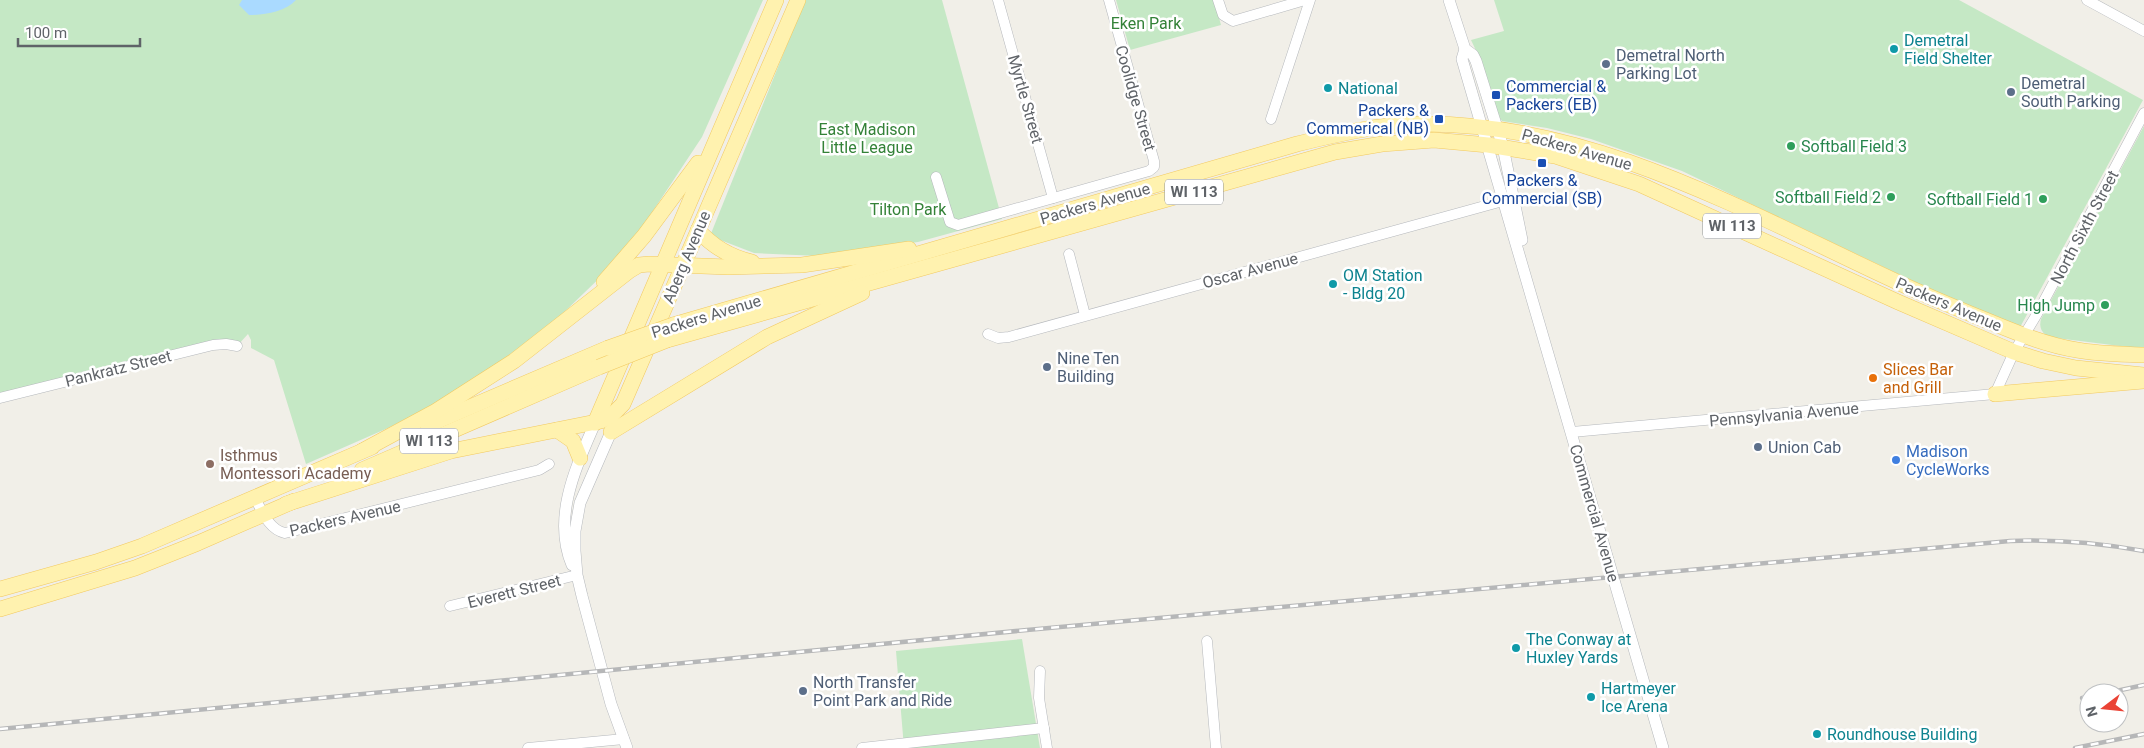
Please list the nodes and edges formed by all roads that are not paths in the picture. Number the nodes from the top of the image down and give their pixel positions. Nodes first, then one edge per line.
1 (776, 0) edge
2 (798, 0) edge
3 (998, 0) edge
4 (1109, 0) edge
5 (1218, 0) edge
6 (1306, 0) edge
7 (1310, 0) edge
8 (1449, 0) edge
9 (2087, 0) edge
10 (2144, 31) edge
11 (1465, 49) junction
12 (2144, 113) edge
13 (1271, 119) dead end
14 (1483, 127) junction
15 (1498, 129) junction
16 (714, 142) junction
17 (1495, 146) junction
18 (936, 177) dead end
19 (1053, 198) junction
20 (1509, 199) junction
21 (698, 230) junction
22 (960, 242) junction
23 (1069, 254) dead end
24 (662, 265) junction
25 (682, 266) junction
26 (768, 266) junction
27 (912, 272) junction
28 (647, 303) junction
29 (1085, 315) junction
30 (558, 326) junction
31 (988, 334) dead end
32 (2024, 336) junction
33 (237, 346) dead end
34 (2014, 352) junction
35 (2144, 355) edge
36 (2144, 375) edge
37 (2144, 381) edge
38 (1995, 394) junction
39 (0, 398) edge
40 (624, 401) junction
41 (659, 403) junction
42 (595, 423) junction
43 (557, 430) junction
44 (611, 432) junction
45 (1572, 432) junction
46 (362, 451) junction
47 (580, 458) junction
48 (549, 464) dead end
49 (255, 498) junction
50 (286, 504) junction
51 (264, 514) junction
52 (577, 575) junction
53 (0, 589) edge
54 (450, 606) dead end
55 (0, 609) edge
56 (1207, 641) dead end
57 (1040, 671) dead end
58 (1044, 728) junction
59 (622, 744) edge
60 (528, 748) edge
61 (862, 748) edge
62 (1047, 748) edge
63 (1216, 748) edge
64 (1663, 748) edge

1 - 16 main road, Aberg Avenue
2 - 21 main road, Aberg Avenue
3 - 19 street, Myrtle Street
4 - 19 street, Coolidge Street
5 - 6 street
7 - 13 street
8 - 11 street, Commercial Avenue
9 - 10 street
11 - 14 street, Commercial Avenue
11 - 15 street, Commercial Avenue
12 - 32 street, North Sixth Street
14 - 15 main road, Packers Avenue / WI 113
14 - 17 street, Commercial Avenue
14 - 22 main road, Packers Avenue / WI 113
15 - 17 street, Commercial Avenue
15 - 32 main road, Packers Avenue / WI 113
16 - 24 main road, Aberg Avenue
16 - 30 main road
17 - 20 street, Commercial Avenue
17 - 27 main road, Packers Avenue / WI 113
17 - 34 main road, Packers Avenue / WI 113
18 - 19 street
20 - 29 street, Oscar Avenue
20 - 45 street, Commercial Avenue
21 - 25 main road, Aberg Avenue
21 - 26 main road
22 - 26 main road
22 - 46 main road, Packers Avenue / WI 113, bridge
23 - 29 street
24 - 25 main road
24 - 28 main road, Aberg Avenue
24 - 30 main road
25 - 26 main road
25 - 40 main road, Aberg Avenue
27 - 41 main road
27 - 50 main road, Packers Avenue / WI 113, bridge
28 - 40 main road
28 - 42 main road, Aberg Avenue
29 - 31 street, Oscar Avenue
30 - 46 main road
32 - 34 street, North Sixth Street
32 - 35 main road, WI 113
33 - 39 street, Pankratz Street
34 - 36 main road, WI 113
34 - 38 street, North Sixth Street
37 - 38 main road
38 - 45 street, Pennsylvania Avenue
40 - 41 main road
40 - 42 main road
40 - 44 street, Aberg Avenue
41 - 44 main road
42 - 43 main road
42 - 47 street, Aberg Avenue
43 - 47 main road
43 - 50 main road
44 - 52 street, Aberg Avenue
45 - 64 street, Commercial Avenue
46 - 49 main road, Packers Avenue / WI 113
47 - 52 street, Aberg Avenue
48 - 51 street, Packers Avenue
49 - 51 street, Packers Avenue
49 - 53 main road, Packers Avenue / WI 113
50 - 51 main road, Packers Avenue / WI 113
51 - 55 main road, Packers Avenue / WI 113
52 - 54 street, Everett Street
52 - 59 street, Aberg Avenue
56 - 63 street
57 - 58 street
58 - 61 street
58 - 62 street
59 - 60 street

